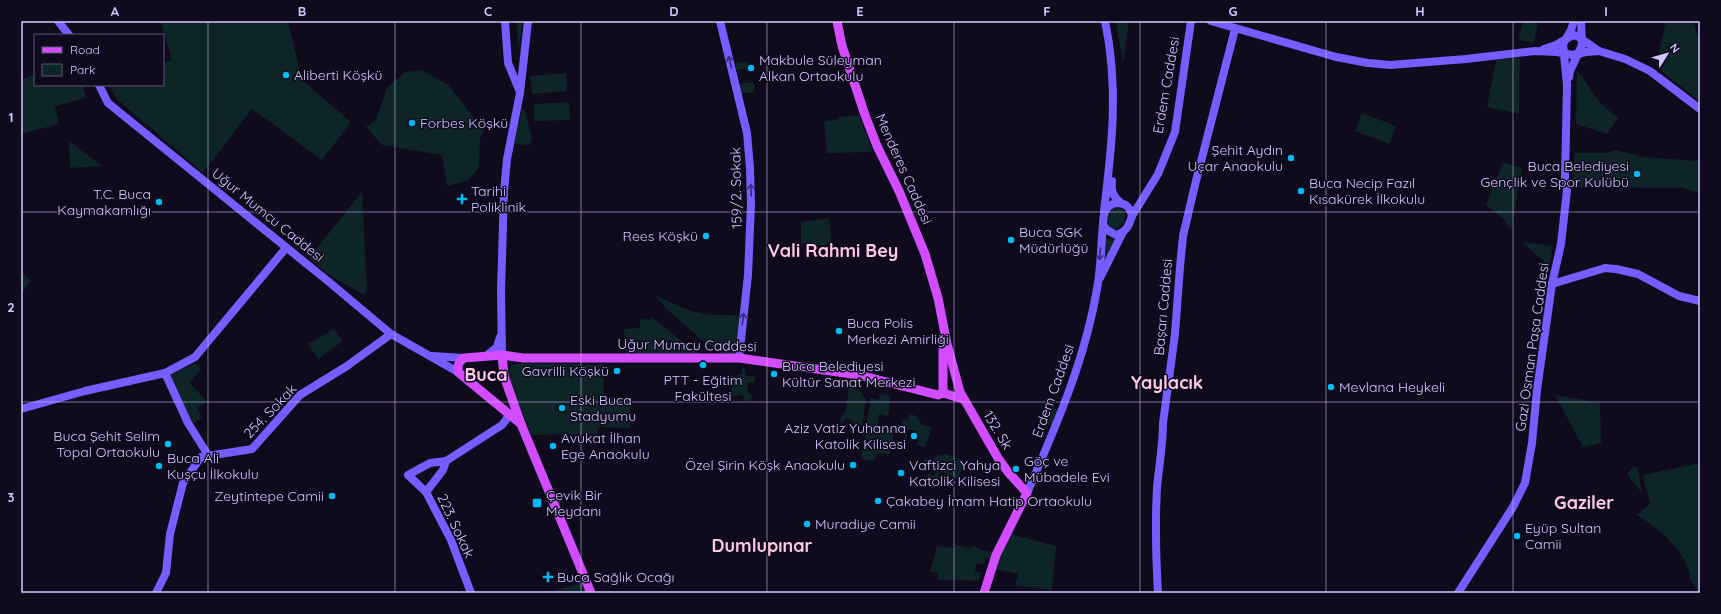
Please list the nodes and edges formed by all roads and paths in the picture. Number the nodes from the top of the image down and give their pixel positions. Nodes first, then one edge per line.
1 (59, 21) edge
2 (505, 21) edge
3 (528, 21) edge
4 (720, 21) edge
5 (837, 21) edge
6 (1105, 21) edge
7 (1110, 21) edge
8 (1191, 21) edge
9 (1211, 21) edge
10 (1221, 21) edge
11 (1574, 21) edge
12 (1581, 21) edge
13 (1235, 29) junction
14 (67, 34) edge
15 (1565, 39) junction
16 (1582, 40) junction
17 (1535, 51) junction
18 (1599, 51) junction
19 (1565, 53) junction
20 (1578, 54) junction
21 (1567, 85) junction
22 (100, 86) edge
23 (520, 93) junction
24 (1700, 109) edge
25 (1143, 196) junction
26 (1124, 204) junction
27 (1104, 211) junction
28 (1132, 216) junction
29 (1103, 225) junction
30 (1123, 232) junction
31 (286, 248) junction
32 (1098, 282) junction
33 (1552, 284) junction
34 (1700, 301) edge
35 (943, 328) junction
36 (502, 332) junction
37 (391, 334) junction
38 (502, 355) junction
39 (429, 356) junction
40 (486, 356) junction
41 (464, 358) junction
42 (523, 358) junction
43 (739, 358) junction
44 (458, 372) junction
45 (166, 373) junction
46 (504, 376) junction
47 (955, 376) junction
48 (944, 378) junction
49 (943, 393) junction
50 (510, 394) junction
51 (959, 396) junction
52 (495, 402) junction
53 (38, 404) junction
54 (21, 405) edge
55 (21, 409) edge
56 (509, 414) junction
57 (520, 424) junction
58 (502, 425) junction
59 (208, 455) junction
60 (446, 460) junction
61 (426, 492) junction
62 (1027, 493) junction
63 (156, 593) edge
64 (471, 593) edge
65 (591, 593) edge
66 (984, 593) edge
67 (1158, 593) edge
68 (1458, 593) edge

1 - 14 main road
2 - 23 main road
3 - 23 main road
43 -> 4 main road, 159/2. Sokak
5 - 35 main road, Menderes Caddesi
6 - 27 main road
7 - 26 main road
8 - 25 main road, Erdem Caddesi
9 - 13 main road
10 - 13 main road
11 - 15 main road
12 - 16 main road
13 - 17 main road
13 - 67 main road, Başarı Caddesi
15 - 16 main road
15 - 17 main road
15 - 19 main road
16 - 18 main road
16 - 20 main road
17 - 19 main road
18 - 20 main road
18 - 24 main road
19 - 20 main road
19 - 21 main road
20 - 21 main road
21 - 33 main road, Gazi Osman Paşa Caddesi
22 - 31 main road, Uğur Mumcu Caddesi
23 - 36 main road
25 - 26 main road
25 - 28 main road, Erdem Caddesi
26 - 27 main road
26 - 28 main road
27 - 29 main road
28 - 30 main road
29 - 30 main road
29 -> 32 main road, Erdem Caddesi
30 - 32 main road, Erdem Caddesi
31 - 37 main road, Uğur Mumcu Caddesi
31 - 45 main road
32 - 62 main road, Erdem Caddesi
33 - 34 main road
33 - 68 main road, Gazi Osman Paşa Caddesi
35 - 47 main road, Menderes Caddesi
35 - 48 main road, Menderes Caddesi
36 - 38 main road
36 - 40 main road
37 - 39 main road, Uğur Mumcu Caddesi
37 - 59 main road, 254. Sokak
38 - 40 main road, Uğur Mumcu Caddesi
38 - 42 main road, Uğur Mumcu Caddesi
38 - 46 main road
39 - 41 main road, Uğur Mumcu Caddesi
39 - 44 main road, Uğur Mumcu Caddesi
40 - 41 main road, Uğur Mumcu Caddesi
41 - 44 main road
42 - 43 main road, Uğur Mumcu Caddesi
42 - 46 main road
43 - 49 main road, Uğur Mumcu Caddesi
44 - 52 main road, Uğur Mumcu Caddesi
45 - 53 main road
45 - 59 main road
46 - 50 main road
47 - 48 main road
47 - 51 main road, 132. Sk
48 - 49 main road, Menderes Caddesi
49 - 51 main road, Uğur Mumcu Caddesi
50 - 52 main road
50 - 57 main road
51 - 62 main road, 132. Sk
52 - 56 main road, Uğur Mumcu Caddesi
53 - 54 main road
53 - 55 main road
56 - 57 main road, Uğur Mumcu Caddesi
56 - 58 main road
57 - 58 main road
57 - 65 main road
58 - 60 main road
59 - 63 main road
60 - 61 main road
60 - 61 main road, 223. Sokak
61 - 64 main road, 223. Sokak
62 - 66 main road, Erdem Caddesi

